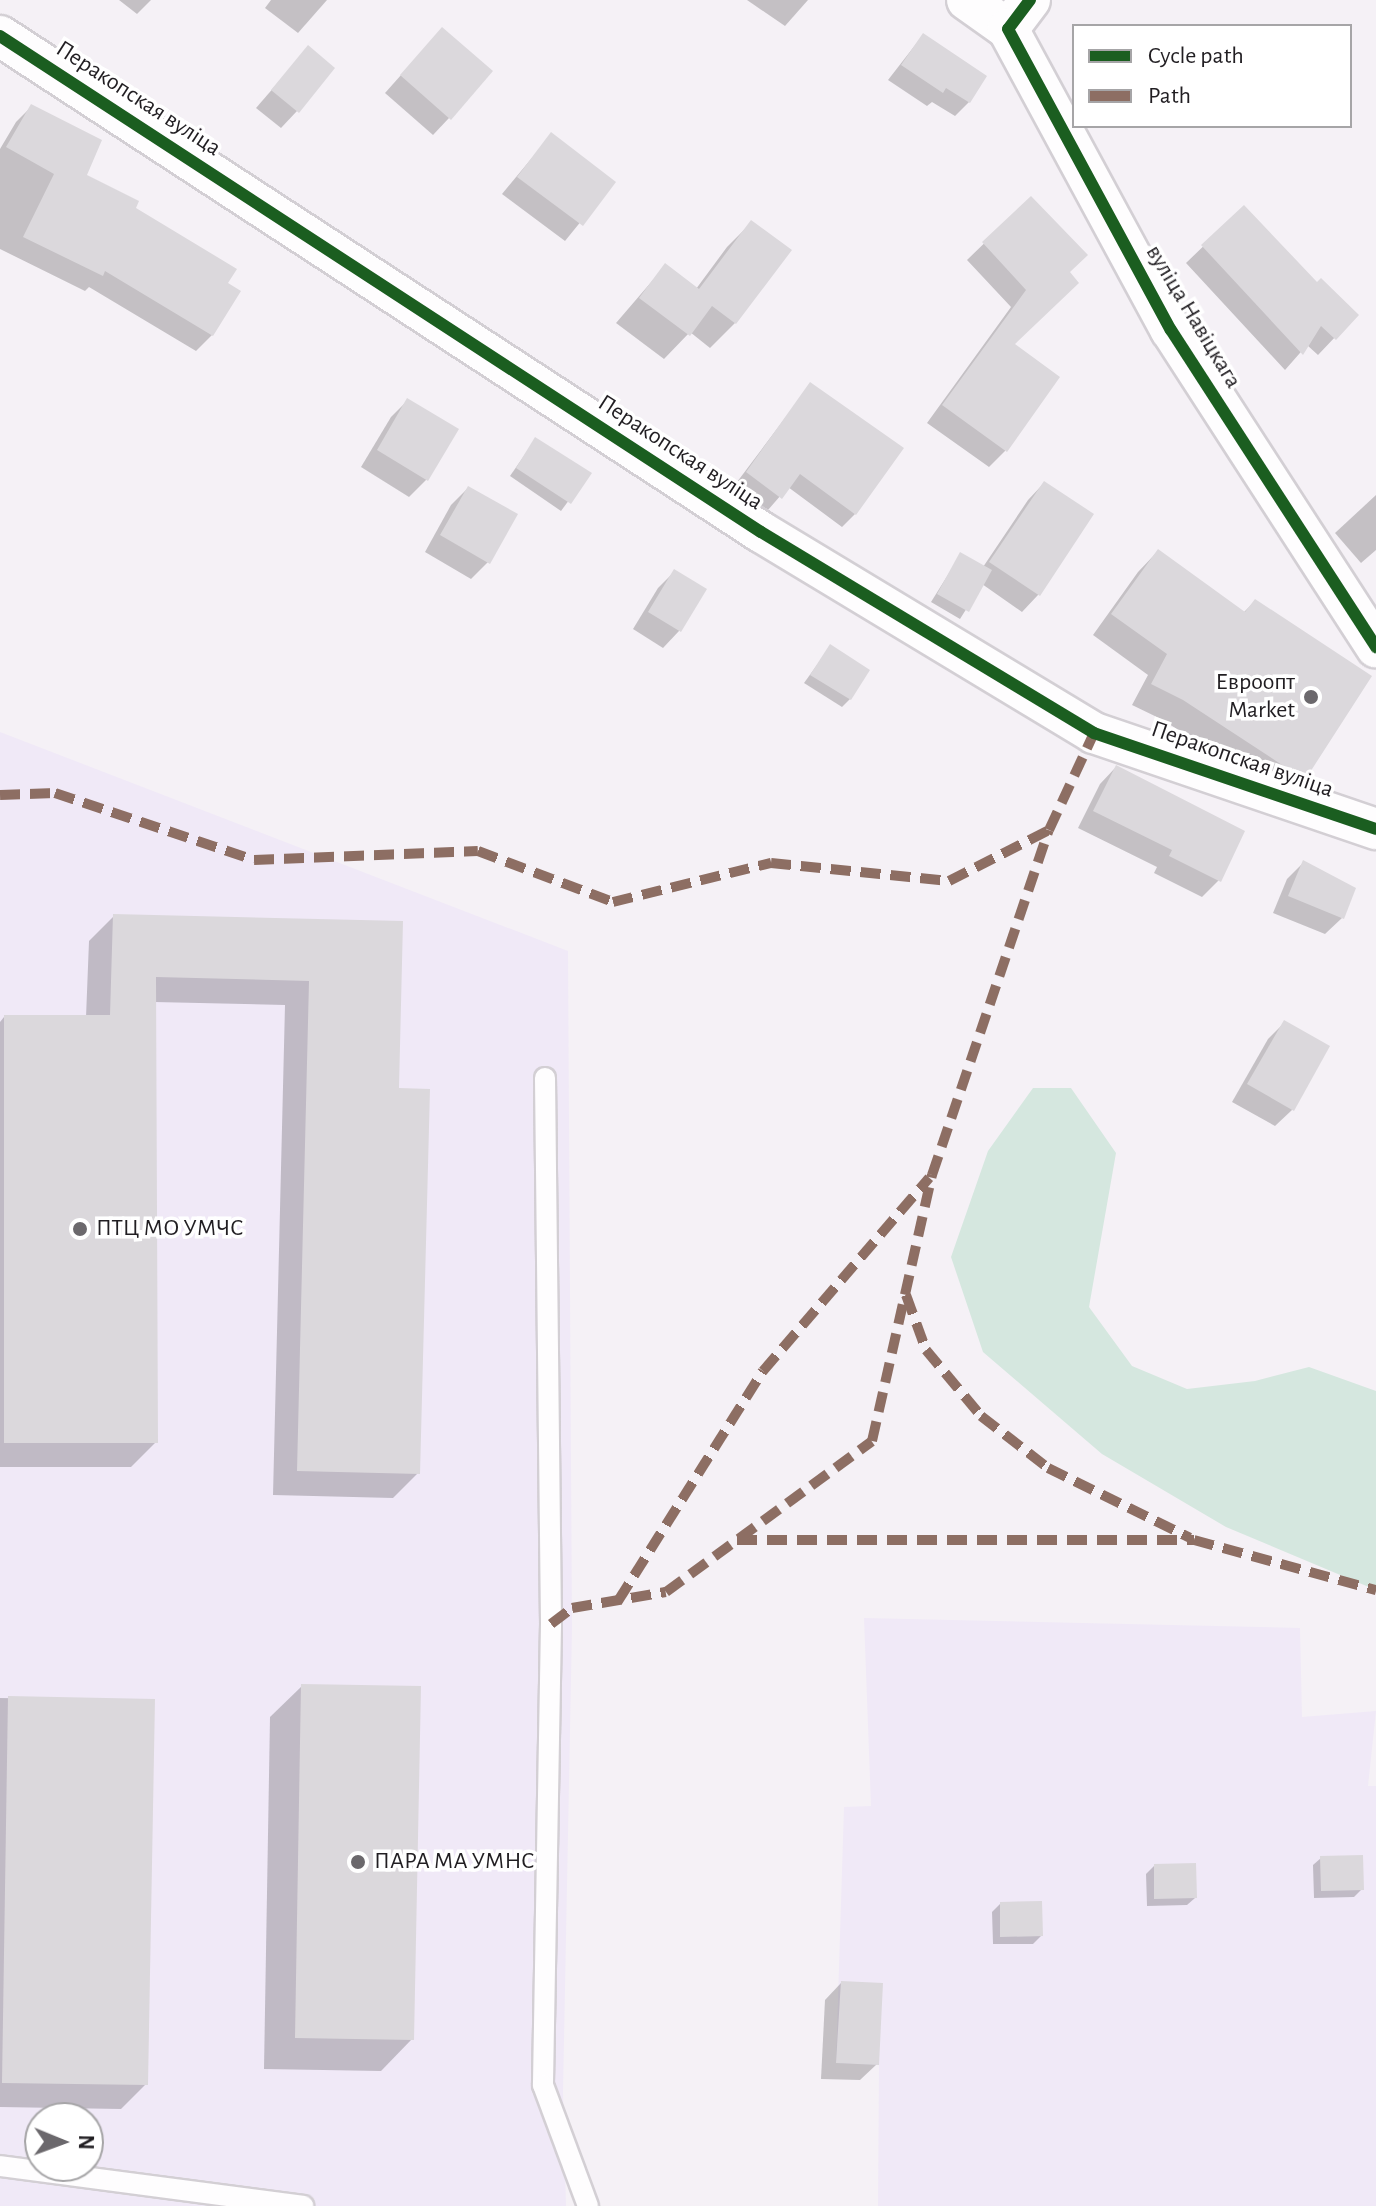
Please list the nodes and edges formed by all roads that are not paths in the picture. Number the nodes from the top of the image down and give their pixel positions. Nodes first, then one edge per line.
1 (967, 0) edge
2 (1019, 14) edge
3 (0, 36) edge
4 (1072, 124) edge
5 (1074, 128) edge
6 (1376, 647) edge
7 (1376, 829) edge
8 (545, 1078) dead end
9 (0, 2166) edge
10 (303, 2206) edge
11 (588, 2206) edge

1 - 2 street
2 - 4 street, вуліца Навіцкага
3 - 7 street, Перакопская вуліца
5 - 6 street, вуліца Навіцкага
8 - 11 lane
9 - 10 lane

